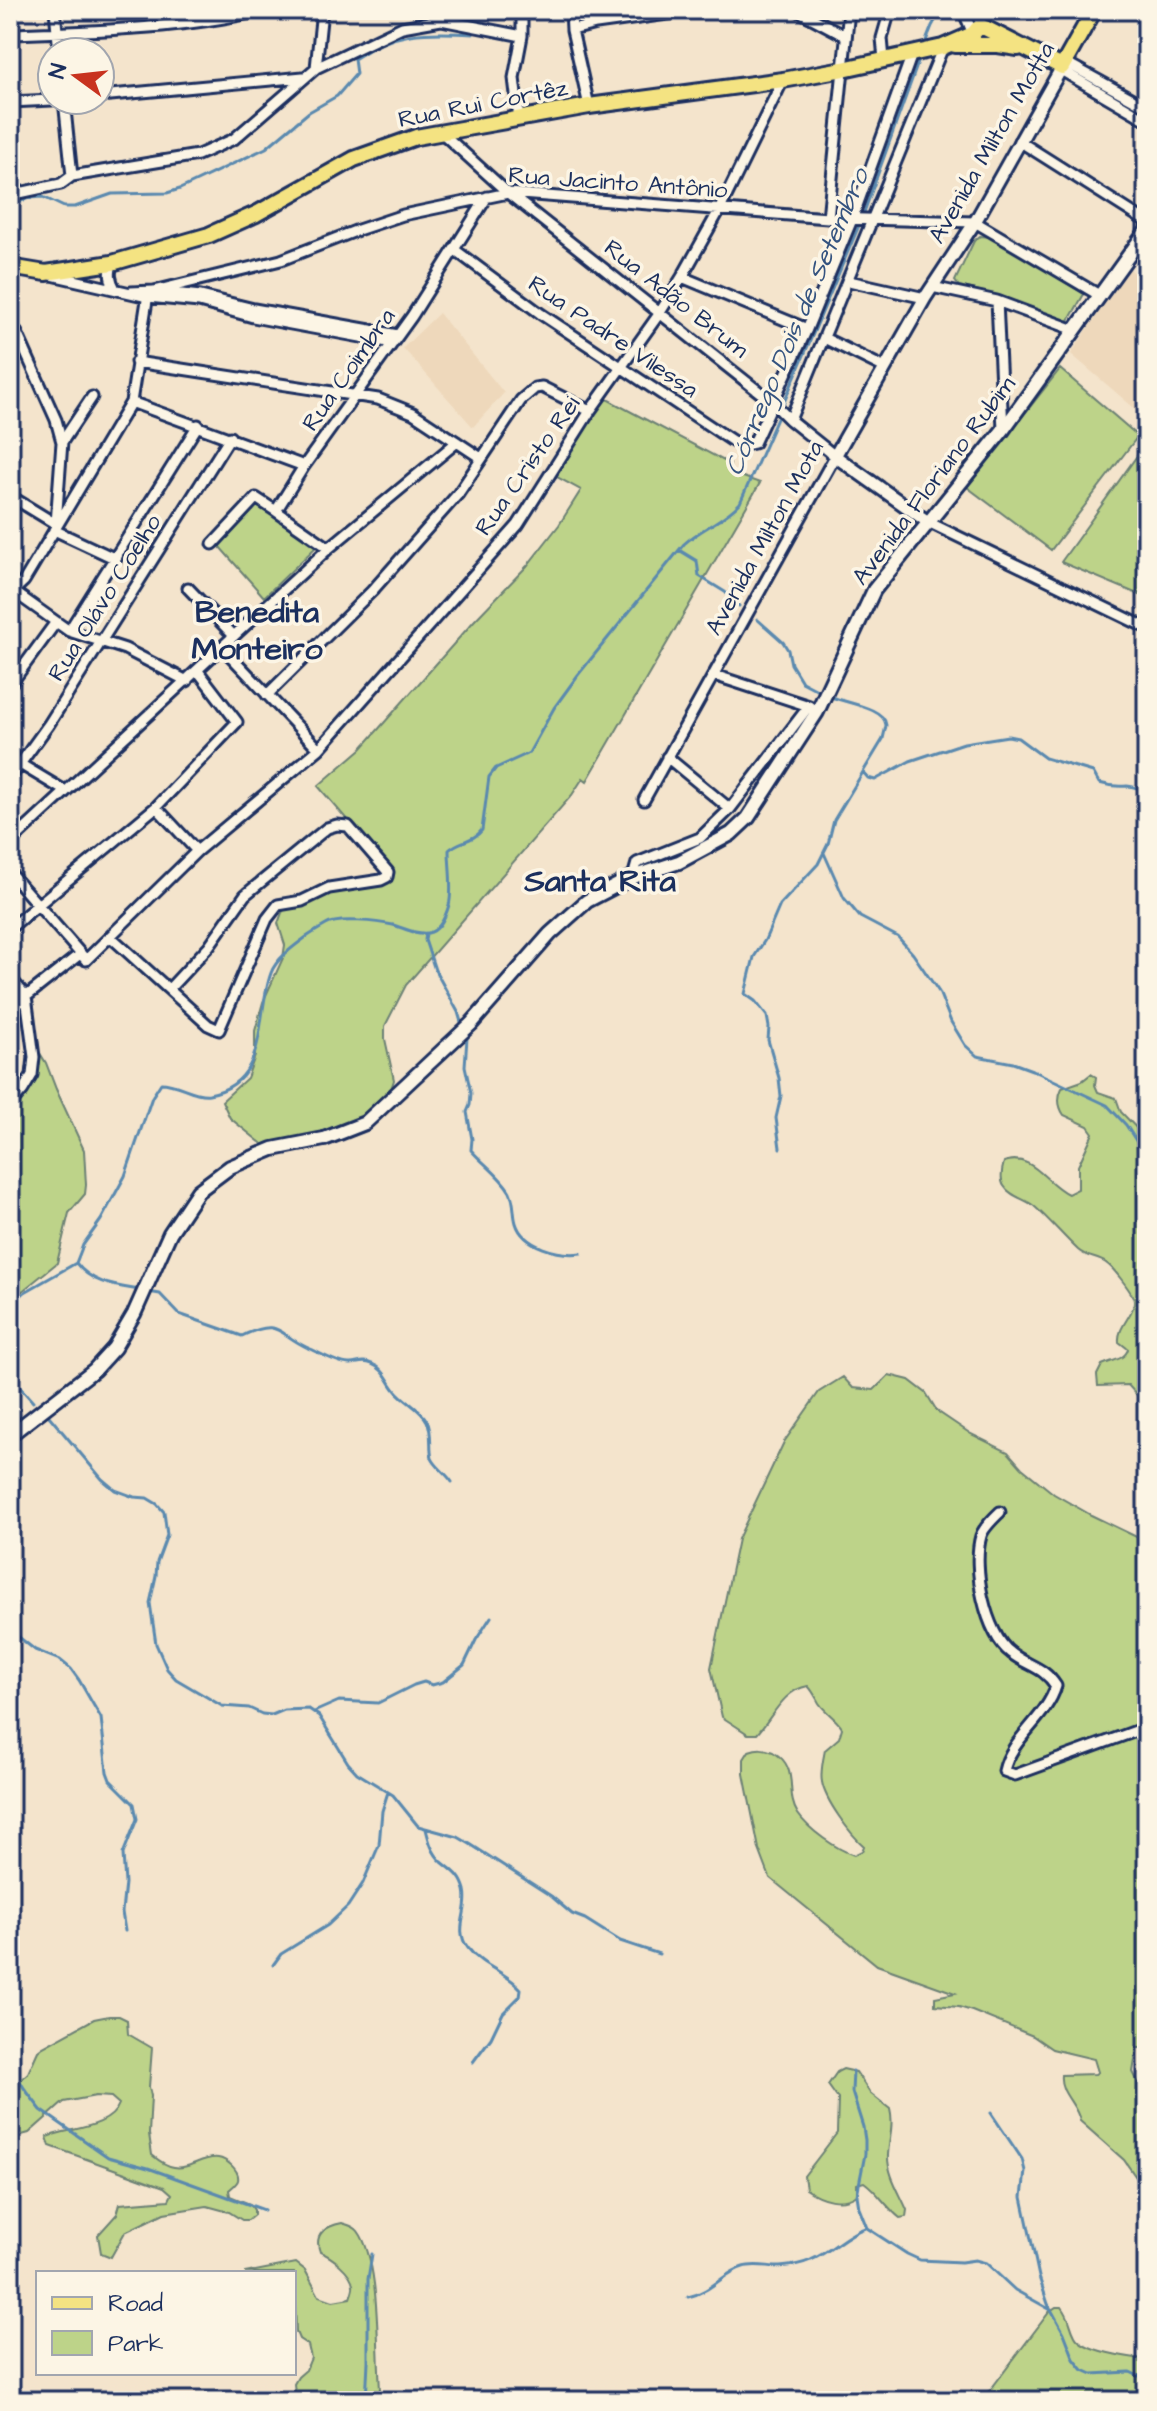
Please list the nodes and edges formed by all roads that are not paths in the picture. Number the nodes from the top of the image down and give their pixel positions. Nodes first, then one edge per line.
1 (55, 10) edge
2 (264, 10) edge
3 (522, 10) edge
4 (571, 10) edge
5 (596, 10) edge
6 (696, 10) edge
7 (797, 10) edge
8 (849, 10) edge
9 (890, 10) edge
10 (963, 10) edge
11 (973, 10) edge
12 (1094, 10) edge
13 (319, 11) edge
14 (441, 15) edge
15 (596, 24) junction
16 (572, 30) junction
17 (57, 32) junction
18 (10, 34) edge
19 (57, 36) edge
20 (522, 36) junction
21 (846, 36) junction
22 (981, 38) junction
23 (942, 47) junction
24 (912, 54) junction
25 (884, 60) junction
26 (1063, 66) junction
27 (316, 68) junction
28 (843, 69) junction
29 (303, 77) junction
30 (783, 80) junction
31 (116, 95) edge
32 (36, 101) edge
33 (10, 102) edge
34 (1126, 102) junction
35 (589, 106) junction
36 (1147, 107) edge
37 (66, 116) edge
38 (519, 119) junction
39 (1147, 120) edge
40 (441, 132) junction
41 (1019, 141) junction
42 (72, 176) junction
43 (508, 193) junction
44 (10, 195) edge
45 (487, 197) junction
46 (720, 209) junction
47 (855, 217) junction
48 (828, 218) junction
49 (872, 218) junction
50 (975, 222) junction
51 (1147, 222) edge
52 (1147, 230) edge
53 (455, 250) junction
54 (112, 263) junction
55 (10, 267) edge
56 (46, 273) junction
57 (682, 277) junction
58 (202, 280) junction
59 (849, 281) junction
60 (115, 289) junction
61 (929, 292) junction
62 (150, 293) junction
63 (1099, 295) junction
64 (200, 299) junction
65 (997, 301) junction
66 (659, 314) junction
67 (10, 325) edge
68 (807, 329) junction
69 (1075, 330) junction
70 (824, 338) junction
71 (396, 339) junction
72 (136, 362) junction
73 (622, 368) junction
74 (885, 368) junction
75 (92, 397) dead end
76 (356, 397) junction
77 (131, 402) junction
78 (774, 404) junction
79 (590, 411) junction
80 (788, 418) junction
81 (198, 425) junction
82 (1003, 430) junction
83 (230, 437) junction
84 (62, 442) junction
85 (457, 442) junction
86 (835, 456) junction
87 (481, 458) junction
88 (304, 466) junction
89 (10, 496) edge
90 (276, 511) junction
91 (928, 522) junction
92 (55, 527) junction
93 (213, 544) dead end
94 (329, 548) junction
95 (116, 559) junction
96 (188, 588) dead end
97 (11, 591) edge
98 (56, 622) junction
99 (1147, 628) edge
100 (69, 631) junction
101 (234, 636) junction
102 (102, 642) junction
103 (223, 648) junction
104 (198, 671) junction
105 (714, 675) junction
106 (187, 681) junction
107 (10, 685) edge
108 (267, 695) junction
109 (813, 709) junction
110 (319, 749) junction
111 (667, 757) junction
112 (10, 758) edge
113 (20, 766) junction
114 (10, 778) edge
115 (65, 791) junction
116 (644, 800) dead end
117 (156, 807) junction
118 (730, 809) junction
119 (10, 843) edge
120 (197, 851) junction
121 (10, 873) edge
122 (633, 877) junction
123 (39, 906) junction
124 (10, 928) edge
125 (111, 937) junction
126 (83, 957) junction
127 (10, 978) edge
128 (169, 989) junction
129 (26, 996) junction
130 (10, 1013) edge
131 (10, 1105) edge
132 (10, 1435) edge
133 (1000, 1512) dead end
134 (1147, 1727) edge

1 - 17 street
2 - 17 street
3 - 20 street
4 - 16 street
5 - 15 street
6 - 15 street
7 - 21 street
8 - 21 street
9 - 25 street
10 - 22 street
11 - 22 street
12 - 26 main road, Avenida Milton Motta
13 - 27 street
14 - 20 street
14 - 27 street
15 - 16 street
16 - 35 street
17 - 18 street
17 - 19 street
20 - 38 street
21 - 28 street
22 - 23 main road, Rua Rui Cortêz
22 - 26 main road
23 - 24 main road, Rua Rui Cortêz
23 - 49 street
24 - 25 main road, Rua Rui Cortêz
24 - 47 street
25 - 28 main road, Rua Rui Cortêz
26 - 34 street
26 - 41 street, Avenida Milton Motta
27 - 29 street
28 - 30 main road, Rua Rui Cortêz
28 - 48 street
29 - 31 street
29 - 42 street
30 - 35 main road, Rua Rui Cortêz
30 - 46 street, Rua Cristo Rei
32 - 33 street
34 - 36 street
34 - 39 street
35 - 38 main road, Rua Rui Cortêz
37 - 42 street
38 - 40 main road, Rua Rui Cortêz
40 - 43 street, Rua Adão Brum
40 - 54 main road, Rua Rui Cortêz
41 - 50 street, Avenida Milton Motta
41 - 51 street
42 - 44 street
43 - 45 street, Rua Jacinto Antônio
43 - 46 street, Rua Jacinto Antônio
43 - 66 street, Rua Adão Brum
45 - 53 street, Rua Coimbra
45 - 58 street, Rua Jacinto Antônio
46 - 48 street, Rua Jacinto Antônio
46 - 57 street, Rua Cristo Rei
47 - 48 street, Rua Jacinto Antônio
47 - 49 street, Rua Jacinto Antônio
47 - 68 street
49 - 50 street, Rua Jacinto Antônio
49 - 59 street
50 - 61 street, Avenida Milton Motta
50 - 63 street
52 - 63 main road, Avenida Floriano Rubim
53 - 71 street, Rua Coimbra
53 - 73 street, Rua Padre Vilessa
54 - 56 main road, Rua Rui Cortêz
54 - 60 street
55 - 56 main road, Rua Rui Cortêz
56 - 60 street, Rua Jacinto Antônio
57 - 66 street, Rua Cristo Rei
57 - 68 street
58 - 62 street, Rua Jacinto Antônio
58 - 64 street
59 - 61 street
59 - 70 street
60 - 62 street, Rua Jacinto Antônio
61 - 65 street
61 - 74 street, Avenida Milton Mota
62 - 64 street
62 - 72 street
63 - 69 main road, Avenida Floriano Rubim
64 - 71 street
65 - 69 street
65 - 82 street
66 - 73 street, Rua Cristo Rei
66 - 78 street, Rua Adão Brum
67 - 84 street
68 - 78 street
69 - 82 main road, Avenida Floriano Rubim
70 - 74 street
70 - 80 street
71 - 76 street, Rua Coimbra
72 - 76 street
72 - 77 street
73 - 78 street, Rua Padre Vilessa
73 - 79 street, Rua Cristo Rei
74 - 86 street, Avenida Milton Mota
75 - 84 street
76 - 85 street
76 - 88 street, Rua Coimbra
77 - 81 street
77 - 92 street
78 - 80 street, Rua Adão Brum
79 - 87 street
79 - 110 street, Rua Cristo Rei
80 - 86 street, Rua Adão Brum
81 - 83 street
81 - 95 street
82 - 91 main road, Avenida Floriano Rubim
83 - 88 street
83 - 102 street, Rua Olávo Coelho
84 - 92 street
85 - 87 street
85 - 94 street
86 - 91 street, Rua Adão Brum
86 - 105 street, Avenida Milton Mota
87 - 108 street
88 - 90 street, Rua Coimbra
89 - 92 street
90 - 93 street
90 - 94 street
91 - 99 street
91 - 109 main road, Avenida Floriano Rubim
92 - 95 street
92 - 97 street
94 - 101 street
95 - 100 street
96 - 101 street
97 - 98 street
98 - 100 street
98 - 107 street
100 - 102 street
101 - 103 street
102 - 106 street
102 - 113 street, Rua Olávo Coelho
103 - 104 street
103 - 108 street
104 - 106 street
104 - 117 street
105 - 109 street
105 - 111 street, Avenida Milton Mota
106 - 115 street
108 - 110 street
109 - 118 street, Avenida Floriano Rubim
109 - 122 main road
110 - 120 street, Rua Cristo Rei
111 - 116 street, Avenida Milton Mota
111 - 118 street
112 - 113 street
113 - 114 street, Rua Olávo Coelho
113 - 115 street
115 - 119 street
117 - 120 street
117 - 123 street
118 - 122 street, Avenida Floriano Rubim
120 - 125 street, Rua Cristo Rei
121 - 123 street
122 - 132 main road
123 - 124 street
123 - 126 street
125 - 126 street, Rua Cristo Rei
125 - 128 street
126 - 129 street, Rua Cristo Rei
127 - 129 street
128 - 128 street
129 - 130 street, Rua Cristo Rei
129 - 131 street
133 - 134 street

